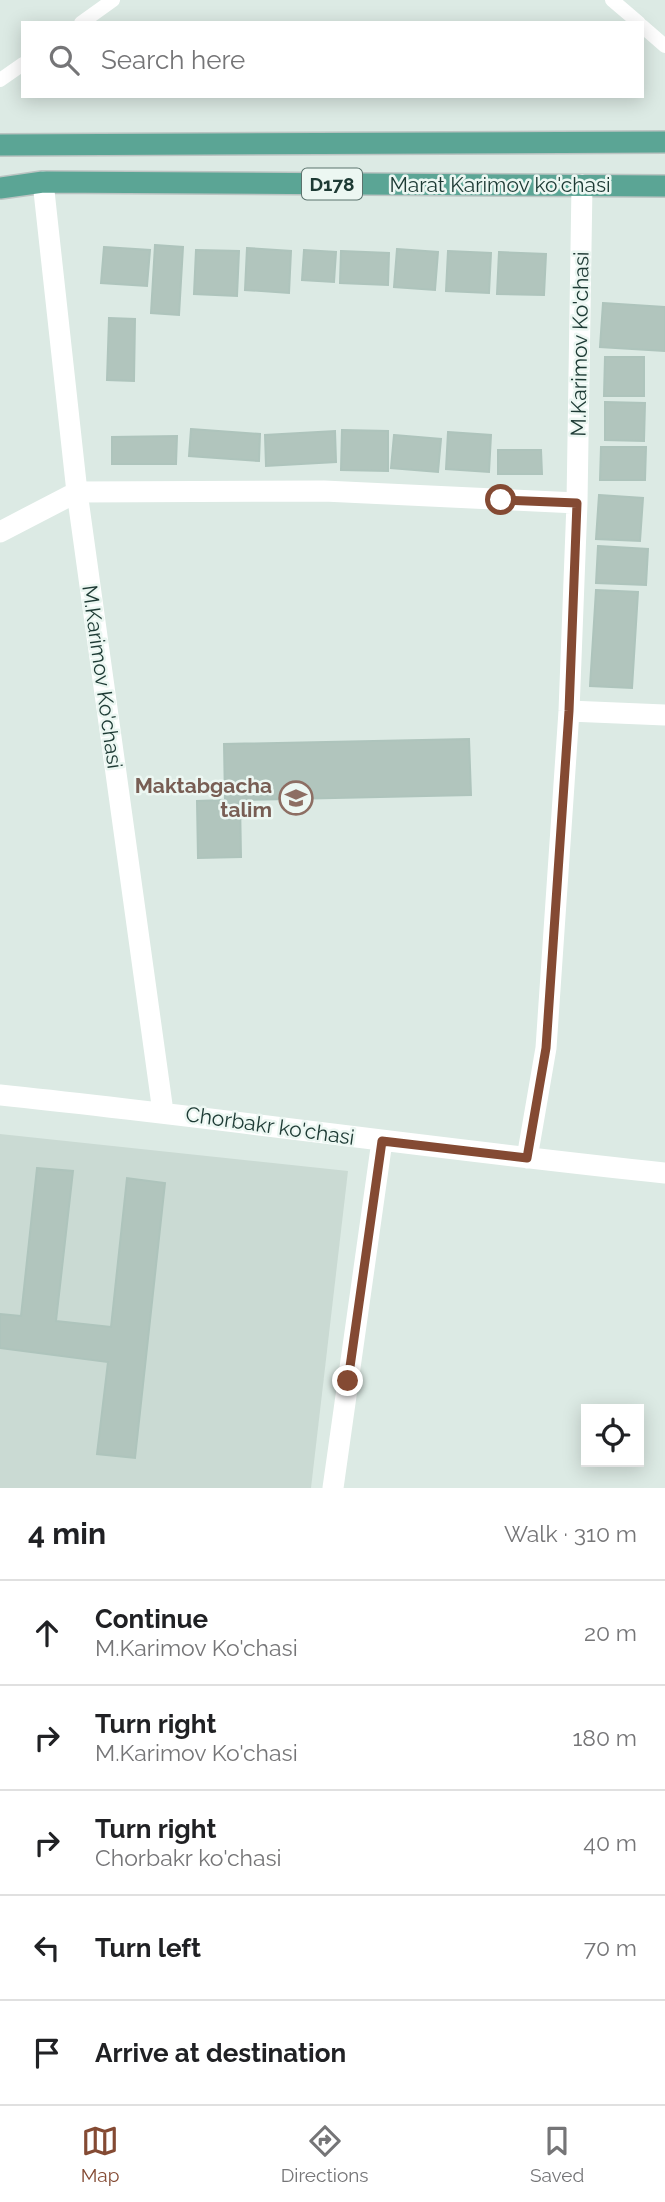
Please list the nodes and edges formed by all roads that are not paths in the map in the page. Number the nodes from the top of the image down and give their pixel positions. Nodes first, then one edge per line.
1 (113, 0) edge
2 (612, 0) edge
3 (84, 21) edge
4 (636, 21) edge
5 (644, 28) edge
6 (665, 46) edge
7 (21, 65) edge
8 (0, 80) edge
9 (665, 142) edge
10 (0, 145) edge
11 (43, 182) junction
12 (582, 185) junction
13 (665, 186) edge
14 (0, 188) edge
15 (77, 492) junction
16 (577, 503) junction
17 (0, 532) edge
18 (569, 711) junction
19 (665, 715) edge
20 (0, 1095) edge
21 (163, 1112) junction
22 (382, 1141) junction
23 (527, 1158) junction
24 (665, 1172) edge
25 (332, 1488) edge

1 - 3 lane
2 - 4 lane
5 - 6 lane
7 - 8 lane
9 - 10 main road, Marat Karimov ko'chasi / D178
11 - 12 main road, Marat Karimov ko'chasi / D178
11 - 14 main road, Marat Karimov ko'chasi / D178
11 - 15 street, M.Karimov Ko'chasi
12 - 13 main road, Marat Karimov ko'chasi / D178
12 - 16 street, M.Karimov Ko'chasi
15 - 16 street
15 - 17 street
15 - 21 street, M.Karimov Ko'chasi
16 - 18 street, M.Karimov Ko'chasi
18 - 19 street
18 - 23 street, M.Karimov Ko'chasi
20 - 21 street, Chorbakr ko'chasi
21 - 22 street, Chorbakr ko'chasi
22 - 23 street, Chorbakr ko'chasi
22 - 25 street
23 - 24 street, Chorbakr ko'chasi

